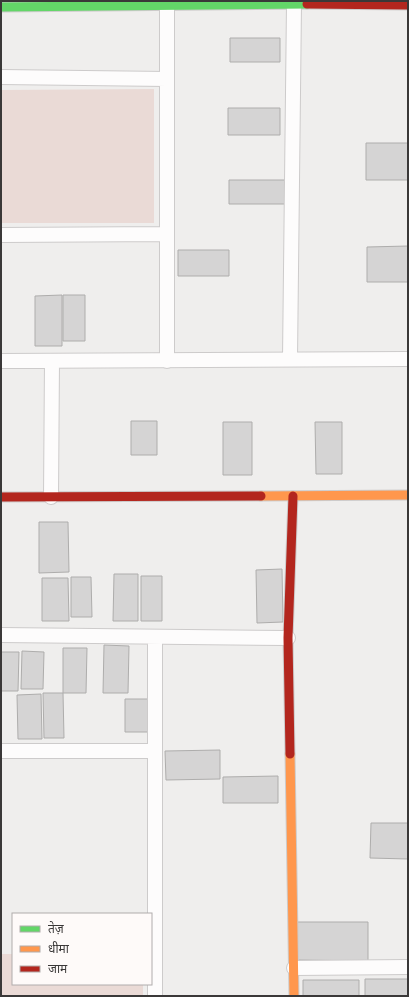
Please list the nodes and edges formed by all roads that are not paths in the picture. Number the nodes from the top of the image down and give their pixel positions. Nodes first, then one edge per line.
1 (294, 4) junction
2 (167, 5) junction
3 (408, 5) edge
4 (1, 6) edge
5 (1, 77) edge
6 (167, 79) junction
7 (167, 234) junction
8 (1, 235) edge
9 (408, 359) edge
10 (167, 360) junction
11 (290, 360) junction
12 (52, 361) junction
13 (1, 362) edge
14 (408, 495) edge
15 (293, 496) junction
16 (1, 497) edge
17 (52, 497) junction
18 (1, 635) edge
19 (155, 636) junction
20 (288, 638) junction
21 (1, 751) edge
22 (155, 751) junction
23 (408, 967) edge
24 (294, 968) junction
25 (155, 996) edge
26 (294, 996) edge

1 - 2 street
1 - 3 street
1 - 11 street
2 - 4 street
2 - 6 street
5 - 6 street
6 - 7 street
7 - 8 street
7 - 10 street
9 - 11 street
10 - 11 street
10 - 12 street
12 - 13 street
12 - 17 street
14 - 15 street
15 - 17 street
15 - 20 street
16 - 17 street
18 - 19 street
19 - 20 street
19 - 22 street
20 - 24 street
21 - 22 street
22 - 25 street
23 - 24 street
24 - 26 street

